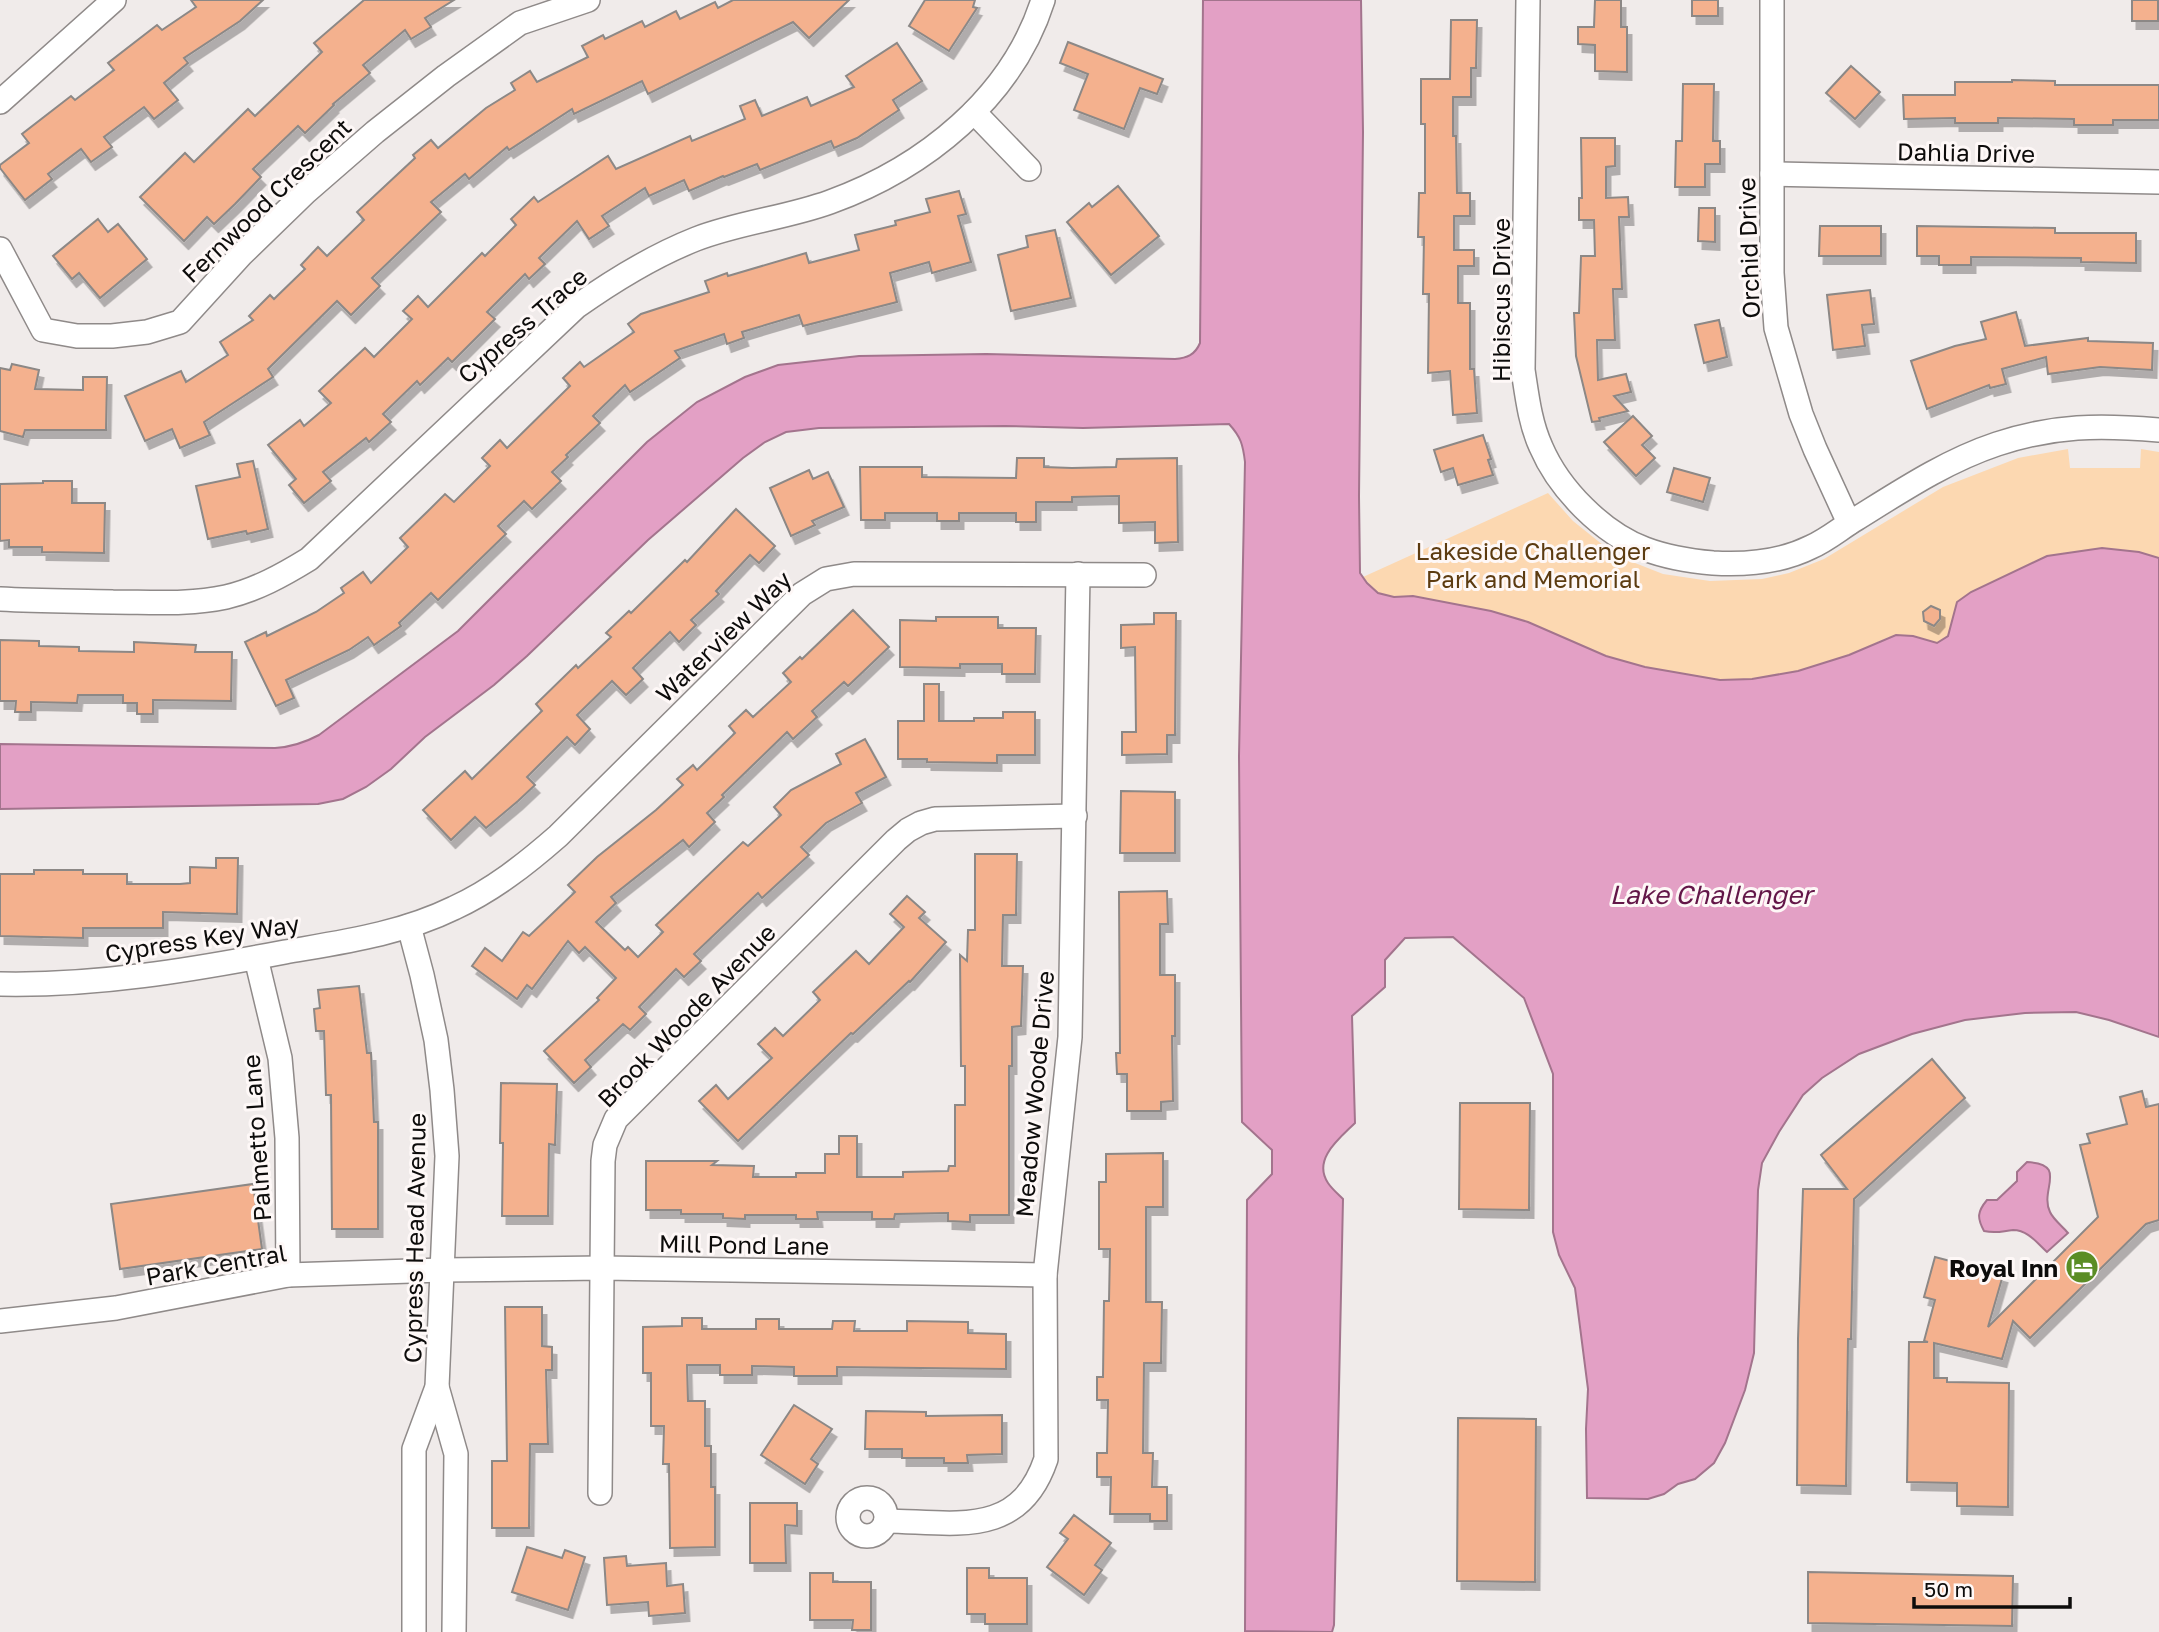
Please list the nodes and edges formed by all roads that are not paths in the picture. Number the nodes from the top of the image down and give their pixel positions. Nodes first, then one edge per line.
1 (114, 0) edge
2 (588, 0) edge
3 (1043, 0) edge
4 (1528, 0) edge
5 (1772, 0) edge
6 (0, 102) edge
7 (974, 112) junction
8 (1029, 169) dead end
9 (1772, 174) junction
10 (2159, 182) edge
11 (0, 249) edge
12 (2159, 430) edge
13 (1849, 523) junction
14 (1079, 574) junction
15 (1144, 575) dead end
16 (0, 599) edge
17 (1075, 816) junction
18 (410, 926) junction
19 (256, 958) junction
20 (0, 984) edge
21 (602, 1268) junction
22 (442, 1270) junction
23 (288, 1275) junction
24 (1045, 1275) junction
25 (0, 1321) edge
26 (437, 1387) junction
27 (600, 1493) dead end
28 (886, 1521) dead end
29 (414, 1632) edge
30 (454, 1632) edge

1 - 6 street
2 - 11 street, Fernwood Crescent
3 - 7 street, Cypress Trace
4 - 13 street, Hibiscus Drive
5 - 9 street, Orchid Drive
7 - 8 street
7 - 16 street, Cypress Trace
9 - 10 street, Dahlia Drive
9 - 13 street, Orchid Drive
12 - 13 street, Hibiscus Drive
14 - 15 street, Waterview Way
14 - 17 street, Meadow Woode Drive
14 - 18 street, Waterview Way
17 - 21 street, Brook Woode Avenue
17 - 24 street, Meadow Woode Drive
18 - 19 street, Cypress Key Way
18 - 22 street, Cypress Head Avenue
19 - 20 street, Cypress Key Way
19 - 23 street, Palmetto Lane
21 - 22 street, Mill Pond Lane
21 - 24 street, Mill Pond Lane
21 - 27 street, Brook Woode Avenue
22 - 23 street, Park Central
22 - 26 street, Cypress Head Avenue
23 - 25 street, Park Central
24 - 28 street, Meadow Woode Drive
26 - 29 street, Cypress Head Avenue
26 - 30 street, Cypress Head Avenue

